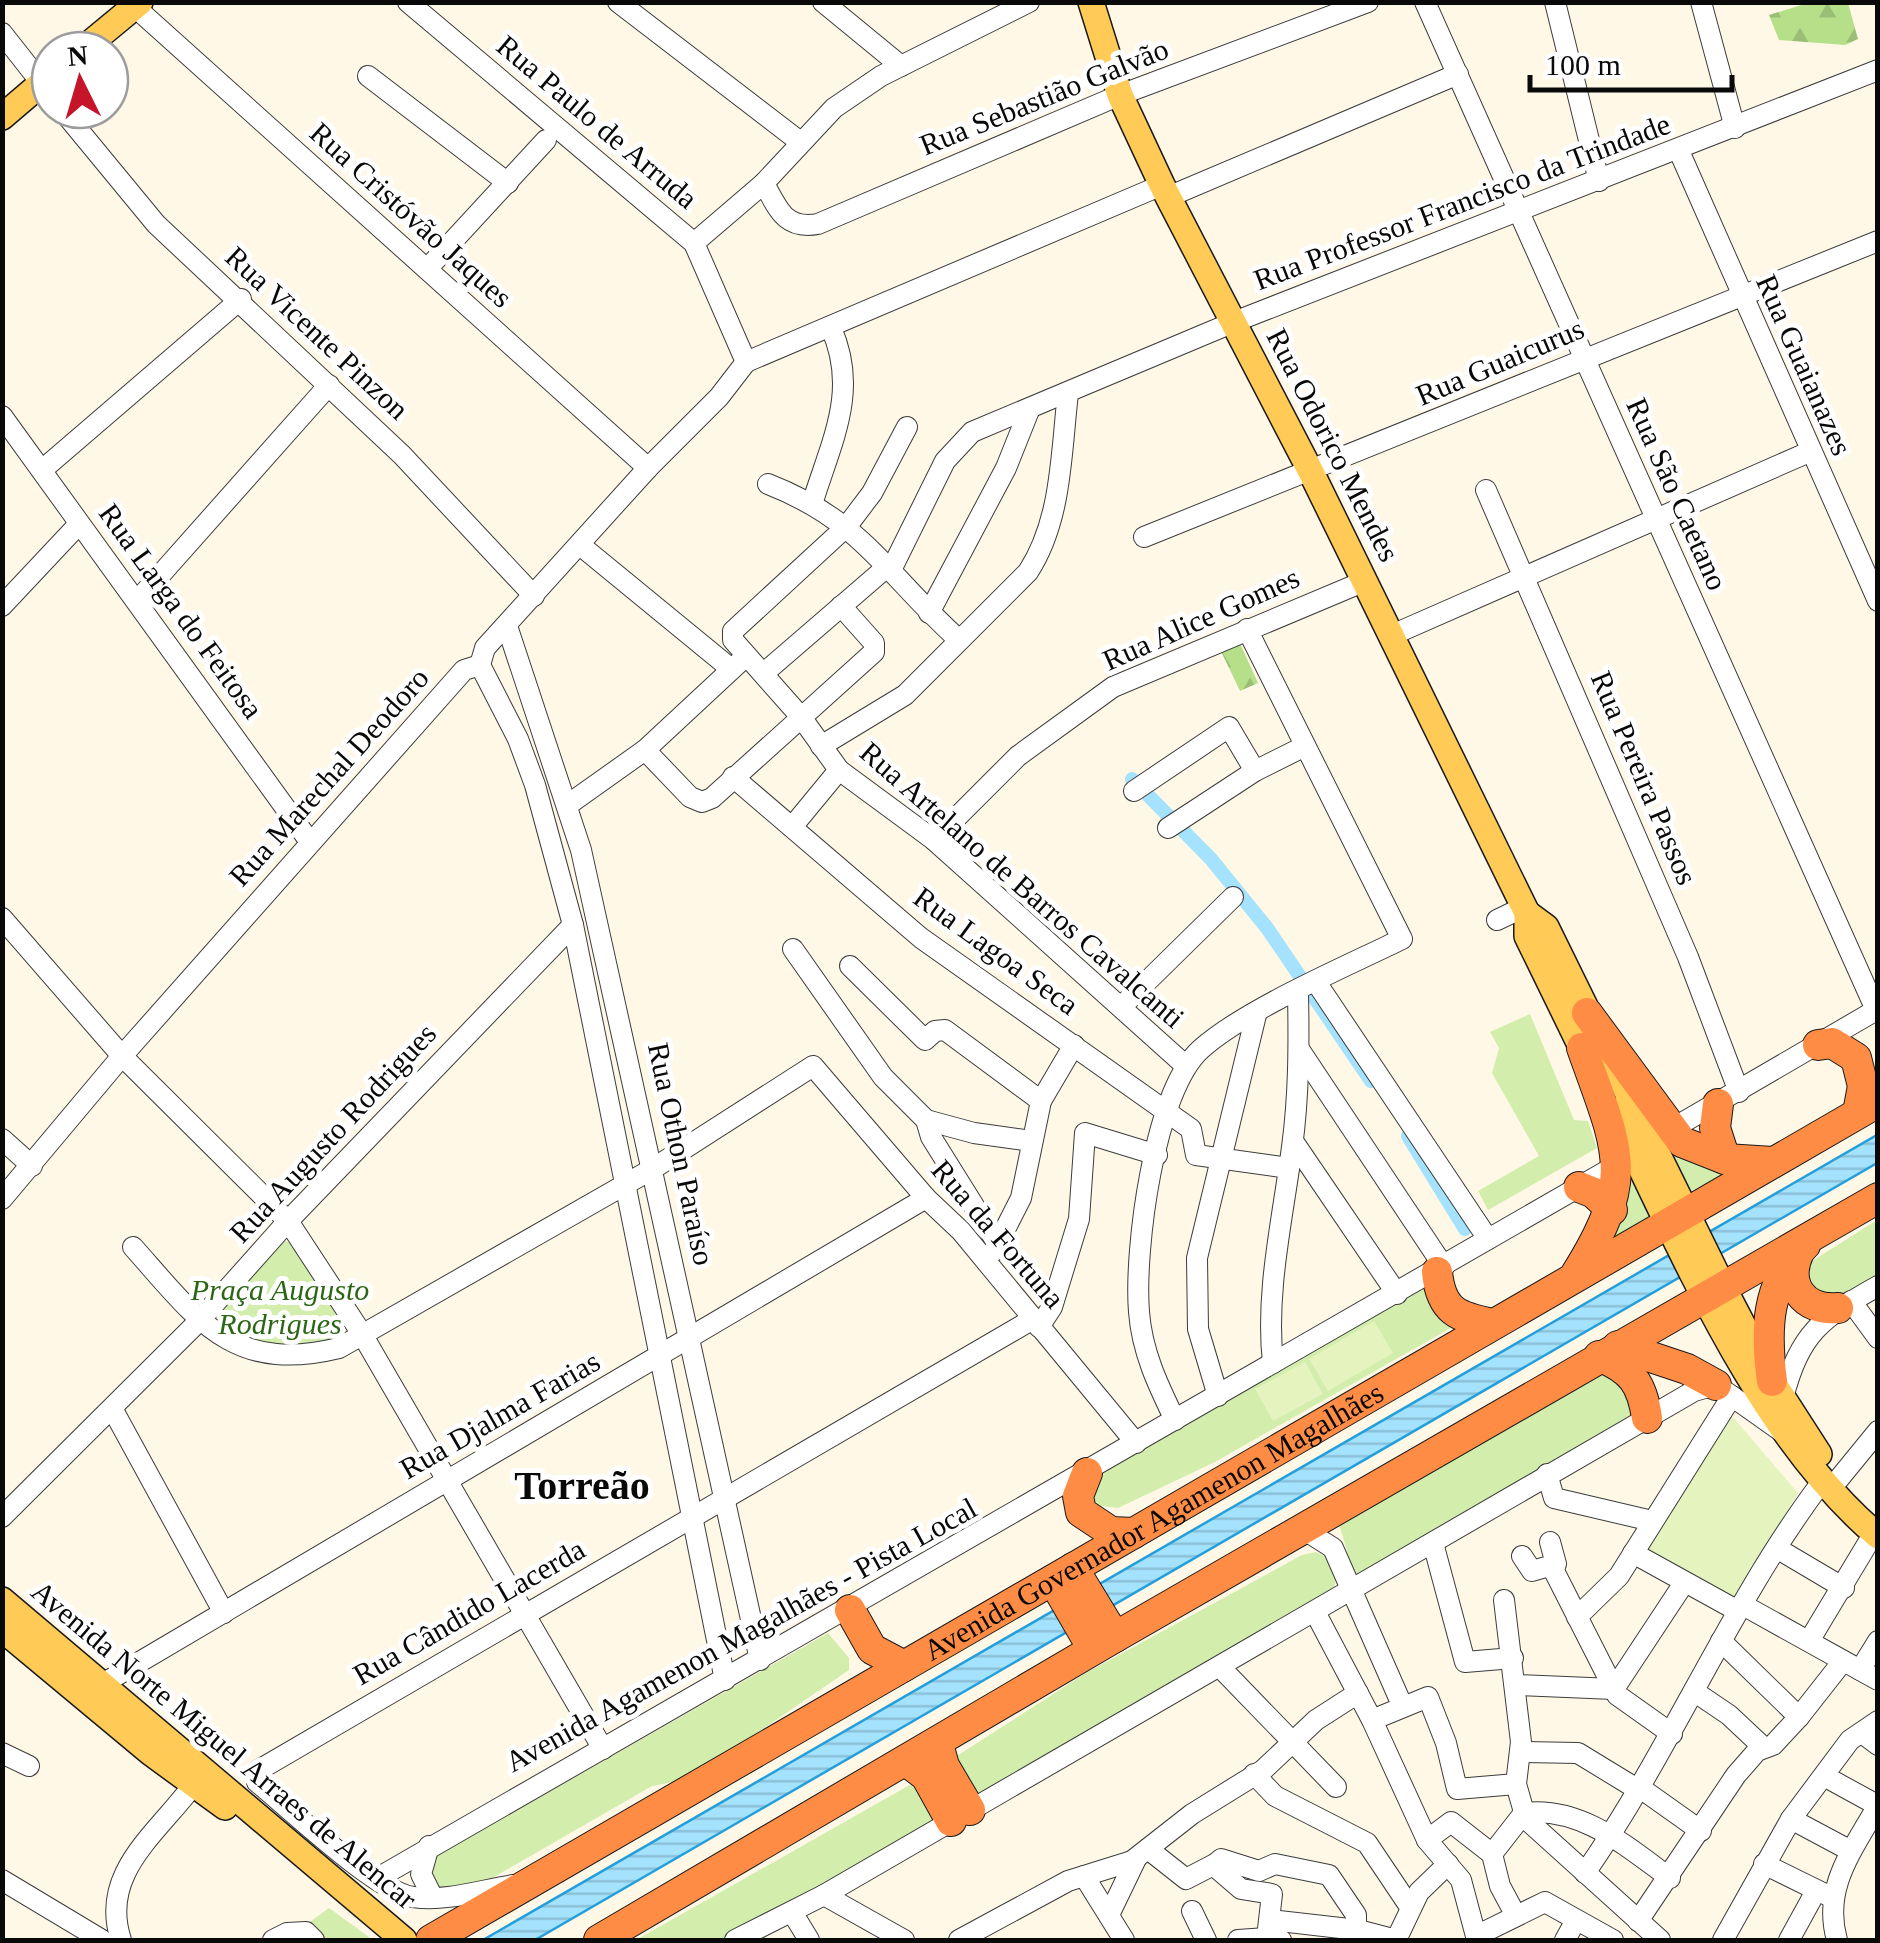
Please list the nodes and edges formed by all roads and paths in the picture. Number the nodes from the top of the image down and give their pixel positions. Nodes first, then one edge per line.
1 (408, 2) edge
2 (618, 2) edge
3 (823, 2) edge
4 (1029, 2) edge
5 (1091, 2) edge
6 (1368, 2) edge
7 (1425, 2) edge
8 (1555, 2) edge
9 (1701, 2) edge
10 (137, 4) edge
11 (106, 30) edge
12 (2, 33) edge
13 (30, 65) edge
14 (902, 66) junction
15 (1878, 70) edge
16 (1458, 74) junction
17 (368, 76) dead end
18 (30, 96) edge
19 (1120, 96) junction
20 (2, 117) edge
21 (1735, 128) junction
22 (78, 130) edge
23 (546, 140) dead end
24 (799, 141) junction
25 (1680, 151) junction
26 (1599, 180) junction
27 (764, 182) junction
28 (508, 183) junction
29 (1165, 191) junction
30 (1520, 212) junction
31 (1878, 241) edge
32 (694, 243) junction
33 (427, 269) junction
34 (1740, 295) junction
35 (241, 299) junction
36 (1234, 322) junction
37 (830, 328) junction
38 (1585, 360) junction
39 (746, 362) junction
40 (329, 385) junction
41 (1068, 392) junction
42 (1030, 408) junction
43 (5, 427) edge
44 (906, 427) dead end
45 (1809, 452) junction
46 (648, 468) junction
47 (42, 470) junction
48 (1311, 472) junction
49 (768, 484) dead end
50 (1486, 490) dead end
51 (813, 501) junction
52 (1655, 519) junction
53 (80, 524) junction
54 (847, 526) junction
55 (1144, 537) dead end
56 (580, 545) junction
57 (889, 568) junction
58 (1526, 576) junction
59 (1365, 581) junction
60 (1875, 587) edge
61 (534, 596) junction
62 (138, 600) junction
63 (2, 606) edge
64 (841, 606) junction
65 (930, 613) junction
66 (507, 626) junction
67 (1247, 629) junction
68 (1392, 635) junction
69 (958, 639) junction
70 (737, 663) junction
71 (480, 665) junction
72 (522, 667) junction
73 (764, 673) junction
74 (493, 690) junction
75 (800, 717) junction
76 (821, 746) junction
77 (1305, 746) junction
78 (645, 750) junction
79 (839, 770) junction
80 (1256, 771) junction
81 (734, 778) junction
82 (1135, 791) dead end
83 (569, 804) junction
84 (1169, 827) dead end
85 (792, 828) junction
86 (934, 840) junction
87 (310, 842) junction
88 (1233, 896) dead end
89 (1525, 910) junction
90 (2, 918) edge
91 (1497, 920) dead end
92 (572, 924) junction
93 (793, 949) dead end
94 (850, 966) dead end
95 (1307, 987) junction
96 (1123, 1005) junction
97 (1876, 1010) edge
98 (1587, 1013) joint
99 (1256, 1015) junction
100 (1074, 1045) junction
101 (1818, 1045) junction
102 (1582, 1048) junction
103 (1300, 1049) junction
104 (122, 1056) junction
105 (1186, 1066) junction
106 (1728, 1098) junction
107 (1042, 1101) junction
108 (1868, 1107) edge
109 (1167, 1115) junction
110 (926, 1120) junction
111 (1660, 1136) junction
112 (2, 1140) edge
113 (1032, 1141) junction
114 (1293, 1141) junction
115 (1157, 1155) junction
116 (1221, 1158) junction
117 (1725, 1160) junction
118 (1773, 1162) junction
119 (1617, 1165) junction
120 (32, 1166) junction
121 (654, 1168) junction
122 (1289, 1168) junction
123 (624, 1183) junction
124 (1579, 1187) junction
125 (926, 1198) junction
126 (1878, 1198) edge
127 (2, 1199) edge
128 (1612, 1210) junction
129 (288, 1221) junction
130 (1682, 1226) junction
131 (1828, 1226) junction
132 (1488, 1239) junction
133 (133, 1247) dead end
134 (1800, 1250) junction
135 (992, 1253) junction
136 (1440, 1269) junction
137 (1574, 1278) junction
138 (1710, 1282) junction
139 (1878, 1286) edge
140 (1397, 1294) junction
141 (1844, 1305) junction
142 (199, 1321) junction
143 (1036, 1323) junction
144 (1493, 1324) junction
145 (362, 1334) junction
146 (1878, 1338) edge
147 (690, 1340) junction
148 (1609, 1351) junction
149 (659, 1356) junction
150 (1273, 1363) junction
151 (1724, 1390) junction
152 (1778, 1390) junction
153 (1218, 1396) junction
154 (113, 1410) junction
155 (1647, 1418) junction
156 (1175, 1420) junction
157 (1878, 1431) edge
158 (1785, 1434) junction
159 (1136, 1443) junction
160 (1087, 1474) junction
161 (1547, 1474) junction
162 (447, 1480) junction
163 (1830, 1482) junction
164 (726, 1498) junction
165 (5, 1514) edge
166 (694, 1516) junction
167 (1652, 1521) junction
168 (1876, 1528) edge
169 (1302, 1529) junction
170 (1134, 1533) junction
171 (1550, 1542) dead end
172 (1432, 1543) junction
173 (1778, 1549) junction
174 (1522, 1556) dead end
175 (1622, 1561) junction
176 (1552, 1566) junction
177 (1068, 1582) junction
178 (1684, 1584) junction
179 (1844, 1588) junction
180 (1355, 1590) junction
181 (2, 1600) edge
182 (1504, 1600) dead end
183 (1741, 1608) junction
184 (1314, 1612) junction
185 (224, 1613) junction
186 (843, 1614) junction
187 (527, 1616) junction
188 (1577, 1617) junction
189 (2, 1629) edge
190 (1099, 1634) junction
191 (1878, 1640) edge
192 (1721, 1641) junction
193 (1809, 1641) junction
194 (1380, 1656) junction
195 (1513, 1658) junction
196 (760, 1660) junction
197 (904, 1666) junction
198 (1220, 1667) junction
199 (1860, 1670) edge
200 (1347, 1674) junction
201 (725, 1680) junction
202 (104, 1683) junction
203 (1516, 1684) junction
204 (1614, 1689) junction
205 (862, 1691) junction
206 (1696, 1692) junction
207 (1358, 1693) junction
208 (1402, 1705) junction
209 (1799, 1717) junction
210 (1372, 1720) junction
211 (1872, 1733) edge
212 (1672, 1734) junction
213 (942, 1740) junction
214 (1296, 1742) junction
215 (1762, 1746) junction
216 (603, 1748) junction
217 (1522, 1752) junction
218 (2, 1753) edge
219 (906, 1760) junction
220 (28, 1766) dead end
221 (1254, 1774) junction
222 (1824, 1776) junction
223 (257, 1782) joint
224 (1516, 1784) junction
225 (208, 1787) junction
226 (1336, 1787) dead end
227 (1638, 1788) junction
228 (1877, 1805) edge
229 (1524, 1813) junction
230 (960, 1816) junction
231 (1791, 1819) junction
232 (1701, 1832) junction
233 (1610, 1836) junction
234 (1427, 1840) junction
235 (429, 1846) junction
236 (1851, 1851) junction
237 (1143, 1853) junction
238 (1492, 1854) junction
239 (1448, 1864) junction
240 (1764, 1864) junction
241 (1213, 1866) junction
242 (1586, 1872) junction
243 (1084, 1876) junction
244 (1670, 1878) junction
245 (376, 1879) junction
246 (2, 1880) edge
247 (530, 1883) junction
248 (1824, 1894) junction
249 (824, 1895) junction
250 (432, 1898) junction
251 (1410, 1907) junction
252 (792, 1912) junction
253 (1192, 1912) dead end
254 (1516, 1914) junction
255 (1109, 1915) junction
256 (1576, 1920) junction
257 (1638, 1929) edge
258 (1273, 1933) edge
259 (1357, 1935) edge
260 (605, 1938) edge
261 (1402, 1938) edge
262 (1476, 1938) edge
263 (741, 1939) edge
264 (965, 1939) edge
265 (1728, 1939) edge
266 (102, 1940) edge
267 (121, 1940) edge
268 (273, 1940) edge
269 (314, 1940) edge
270 (381, 1940) edge
271 (404, 1940) edge
272 (431, 1940) edge
273 (809, 1940) edge
274 (904, 1940) edge
275 (1124, 1940) edge
276 (1206, 1940) edge
277 (1238, 1940) edge
278 (1565, 1940) edge
279 (1612, 1940) edge
280 (1660, 1940) edge
281 (1789, 1940) edge
282 (1836, 1940) edge

1 - 32 street, Rua Paulo de Arruda
2 - 24 street
3 - 14 street
4 - 14 street
5 - 19 main road, Rua Odorico Mendes
6 - 19 street, Rua Sebastião Galvão
7 - 16 street, Rua São Caetano
8 - 26 street
9 - 21 street
10 - 11 main road
10 - 33 street, Rua Cristóvão Jaques
12 - 13 street
14 - 24 street
15 - 21 street, Rua Professor Francisco da Trindade
16 - 29 street
16 - 30 street, Rua São Caetano
17 - 28 street
18 - 20 main road
19 - 27 street, Rua Sebastião Galvão
19 - 29 main road, Rua Odorico Mendes
21 - 25 street, Rua Professor Francisco da Trindade
22 - 35 street, Rua Vicente Pinzon
23 - 28 street
24 - 27 street
25 - 26 street, Rua Professor Francisco da Trindade
25 - 34 street, Rua Guaianazes
26 - 30 street, Rua Professor Francisco da Trindade
27 - 32 street
28 - 33 street
29 - 36 main road, Rua Odorico Mendes
29 - 37 street
30 - 36 street, Rua Professor Francisco da Trindade
30 - 38 street, Rua São Caetano
31 - 34 street, Rua Guaicurus
32 - 39 street, Rua Paulo de Arruda
33 - 46 street, Rua Cristóvão Jaques
34 - 38 street, Rua Guaicurus
34 - 45 street, Rua Guaianazes
35 - 40 street, Rua Vicente Pinzon
35 - 47 street
36 - 41 street, Rua Professor Francisco da Trindade
36 - 48 main road, Rua Odorico Mendes
37 - 39 street
37 - 51 street
38 - 48 street, Rua Guaicurus
38 - 52 street, Rua São Caetano
39 - 46 street, Rua Marechal Deodoro
40 - 61 street, Rua Vicente Pinzon
40 - 62 street
41 - 42 street, Rua Professor Francisco da Trindade
41 - 69 street
42 - 57 street, Rua Professor Francisco da Trindade
42 - 65 street
43 - 47 street, Rua Larga do Feitosa
44 - 54 street
45 - 52 street
45 - 60 street, Rua Guaianazes
46 - 56 street, Rua Marechal Deodoro
47 - 53 street, Rua Larga do Feitosa
48 - 55 street, Rua Guaicurus
48 - 59 main road, Rua Odorico Mendes
49 - 51 street
50 - 58 street, Rua Pereira Passos
51 - 54 street
52 - 58 street
52 - 97 street, Rua São Caetano
53 - 62 street, Rua Larga do Feitosa
53 - 63 street
54 - 57 street
54 - 70 street
56 - 61 street, Rua Marechal Deodoro
56 - 70 street, Rua Artelano de Barros Cavalcanti
57 - 64 street
57 - 65 street
58 - 68 street
58 - 106 street, Rua Pereira Passos
59 - 67 street, Rua Alice Gomes
59 - 68 main road, Rua Odorico Mendes
61 - 66 street, Rua Marechal Deodoro
62 - 87 street, Rua Larga do Feitosa
64 - 73 street
64 - 75 street
65 - 69 street
66 - 71 street, Rua Marechal Deodoro
66 - 72 street, Rua Othon Paraíso
67 - 77 street
67 - 86 street, Rua Alice Gomes
68 - 89 main road, Rua Odorico Mendes
69 - 76 street
70 - 73 street, Rua Artelano de Barros Cavalcanti
70 - 78 street
71 - 74 street, Rua Othon Paraíso
71 - 87 street, Rua Marechal Deodoro
72 - 74 street
72 - 83 street, Rua Othon Paraíso
73 - 75 street, Rua Artelano de Barros Cavalcanti
74 - 92 street, Rua Othon Paraíso
75 - 76 street, Rua Artelano de Barros Cavalcanti
75 - 81 street
76 - 79 street, Rua Artelano de Barros Cavalcanti
77 - 80 street
77 - 95 street
78 - 81 street
78 - 83 street
79 - 85 street
79 - 86 street, Rua Artelano de Barros Cavalcanti
80 - 82 street
80 - 84 street
81 - 85 street, Rua Lagoa Seca
83 - 121 street, Rua Othon Paraíso
85 - 100 street, Rua Lagoa Seca
86 - 96 street, Rua Artelano de Barros Cavalcanti
87 - 104 street, Rua Marechal Deodoro
88 - 96 street
89 - 91 street
89 - 98 main road, Rua Odorico Mendes
89 - 102 main road, Rua Odorico Mendes
90 - 104 street
92 - 123 street, Rua Othon Paraíso
92 - 129 street, Rua Augusto Rodrigues
93 - 110 street
94 - 107 street
95 - 99 street
95 - 103 street
95 - 132 street
96 - 105 street, Rua Artelano de Barros Cavalcanti
97 - 101 street
98 - 111 highway
99 - 105 street
99 - 116 street
100 - 107 street
100 - 109 street, Rua Lagoa Seca
101 - 106 street
101 - 108 highway
102 - 119 highway
102 - 130 main road, Rua Odorico Mendes
103 - 114 street
103 - 136 street
104 - 120 street, Rua Marechal Deodoro
104 - 129 street
105 - 109 street
106 - 111 street
106 - 117 highway
107 - 113 street
108 - 118 highway, Avenida Governador Agamenon Magalhães
109 - 115 street
109 - 116 street, Rua Lagoa Seca
110 - 113 street
110 - 135 street
111 - 117 highway
111 - 130 main road
112 - 120 street
113 - 135 street
114 - 122 street
114 - 140 street
115 - 143 street
115 - 156 street
116 - 122 street
116 - 153 street
117 - 118 highway
118 - 130 highway, Avenida Governador Agamenon Magalhães
119 - 124 street
119 - 128 highway
120 - 127 street, Rua Marechal Deodoro
121 - 123 street
121 - 125 street, Rua da Fortuna
121 - 147 street, Rua Othon Paraíso
122 - 150 street
123 - 145 street
123 - 149 street, Rua Othon Paraíso
124 - 128 highway
124 - 132 street
125 - 135 street, Rua da Fortuna
125 - 147 street, Rua Djalma Farias
126 - 131 highway
128 - 137 highway
129 - 142 street, Rua Augusto Rodrigues
129 - 145 street
130 - 137 highway, Avenida Governador Agamenon Magalhães
130 - 138 main road
131 - 134 highway
131 - 138 highway
132 - 136 street
133 - 142 street
134 - 141 highway
134 - 152 highway
135 - 143 street, Rua da Fortuna
136 - 140 street
136 - 144 highway
137 - 144 highway, Avenida Governador Agamenon Magalhães
138 - 148 highway
138 - 152 main road
138 - 158 main road
139 - 141 street
140 - 150 street
141 - 146 street
141 - 152 street
142 - 145 street
142 - 154 street, Rua Augusto Rodrigues
143 - 159 street, Rua da Fortuna
143 - 164 street, Rua Cândido Lacerda
144 - 170 highway, Avenida Governador Agamenon Magalhães
145 - 162 street
147 - 149 street, Rua Djalma Farias
147 - 164 street, Rua Othon Paraíso
148 - 151 highway
148 - 155 highway
148 - 169 highway
149 - 162 street, Rua Djalma Farias
149 - 166 street, Rua Othon Paraíso
150 - 153 street
151 - 155 street
151 - 158 street
151 - 167 street
152 - 163 main road
153 - 156 street
154 - 165 street, Rua Augusto Rodrigues
154 - 185 street
155 - 161 street
156 - 159 street
157 - 163 street
158 - 163 main road
159 - 160 street, Avenida Agamenon Magalhães - Pista Local
160 - 170 highway
160 - 186 street, Avenida Agamenon Magalhães - Pista Local
161 - 167 street
161 - 172 street
162 - 185 street, Rua Djalma Farias
162 - 187 street
163 - 168 main road
163 - 173 street
164 - 166 street, Rua Cândido Lacerda
164 - 196 street, Rua Othon Paraíso
166 - 187 street, Rua Cândido Lacerda
166 - 201 street, Rua Othon Paraíso
167 - 175 street
168 - 179 street
169 - 180 street
169 - 190 highway
170 - 177 highway, Avenida Governador Agamenon Magalhães
171 - 176 street
172 - 180 street
172 - 195 street
173 - 179 street
173 - 183 street
174 - 176 street
175 - 178 street
175 - 188 street
176 - 188 street
177 - 190 highway
177 - 197 highway, Avenida Governador Agamenon Magalhães
178 - 183 street
178 - 204 street
179 - 193 street
180 - 184 street
180 - 194 street
181 - 202 main road, Avenida Norte Miguel Arraes de Alencar
182 - 195 street
183 - 192 street
183 - 193 street
184 - 198 street
184 - 200 street
185 - 202 street, Rua Djalma Farias
186 - 196 street, Avenida Agamenon Magalhães - Pista Local
186 - 197 highway
186 - 205 highway
187 - 216 street
187 - 223 street, Rua Cândido Lacerda
188 - 204 street
189 - 225 main road, Avenida Norte Miguel Arraes de Alencar
190 - 213 highway
191 - 199 street
192 - 206 street
192 - 209 street
193 - 199 street
194 - 200 street
194 - 208 street
195 - 203 street
196 - 201 street, Avenida Agamenon Magalhães - Pista Local
197 - 205 highway, Avenida Governador Agamenon Magalhães
198 - 214 street
198 - 230 street
199 - 209 street
200 - 207 street
201 - 216 street, Avenida Agamenon Magalhães - Pista Local
202 - 225 main road, Avenida Norte Miguel Arraes de Alencar
203 - 204 street
203 - 217 street
204 - 212 street
205 - 247 highway, Avenida Governador Agamenon Magalhães
206 - 212 street
206 - 215 street
207 - 210 street
207 - 214 street
208 - 210 street
208 - 224 street
209 - 215 street
210 - 234 street
211 - 222 street
212 - 227 street
213 - 219 highway
213 - 230 highway
214 - 221 street
214 - 226 street
215 - 232 street
216 - 235 street, Avenida Agamenon Magalhães - Pista Local
217 - 224 street
217 - 227 street
218 - 220 street
219 - 230 highway
219 - 260 highway
221 - 237 street
221 - 251 street
222 - 228 street
222 - 231 street
223 - 245 street, Avenida Norte Miguel Arraes de Alencar
224 - 229 street
225 - 267 street
225 - 270 main road, Avenida Norte Miguel Arraes de Alencar
225 - 271 main road, Avenida Norte Miguel Arraes de Alencar
227 - 232 street
227 - 233 street
228 - 236 street
229 - 233 street
229 - 238 street
229 - 242 street
230 - 249 street
231 - 236 street
231 - 240 street
232 - 244 street
233 - 242 street
233 - 244 street
234 - 238 street
234 - 239 street
235 - 245 street, Avenida Agamenon Magalhães - Pista Local
235 - 250 street, Avenida Norte Miguel Arraes de Alencar
236 - 248 street
237 - 241 street
237 - 243 street
237 - 255 street
238 - 254 street
239 - 251 street
239 - 262 street
240 - 248 street
240 - 265 street
241 - 258 street
241 - 259 street
242 - 257 street
243 - 255 street
243 - 264 street
244 - 257 street
245 - 250 street, Avenida Norte Miguel Arraes de Alencar
246 - 266 street
247 - 250 street, Avenida Norte Miguel Arraes de Alencar
247 - 272 highway, Avenida Governador Agamenon Magalhães
248 - 281 street
248 - 282 street
249 - 252 street
249 - 274 street
251 - 261 street
252 - 263 street
252 - 273 street
253 - 276 street
254 - 256 street
254 - 262 street
255 - 275 street
256 - 278 street
256 - 279 street
257 - 280 street
258 - 259 street
258 - 277 street
259 - 261 street
268 - 269 street

